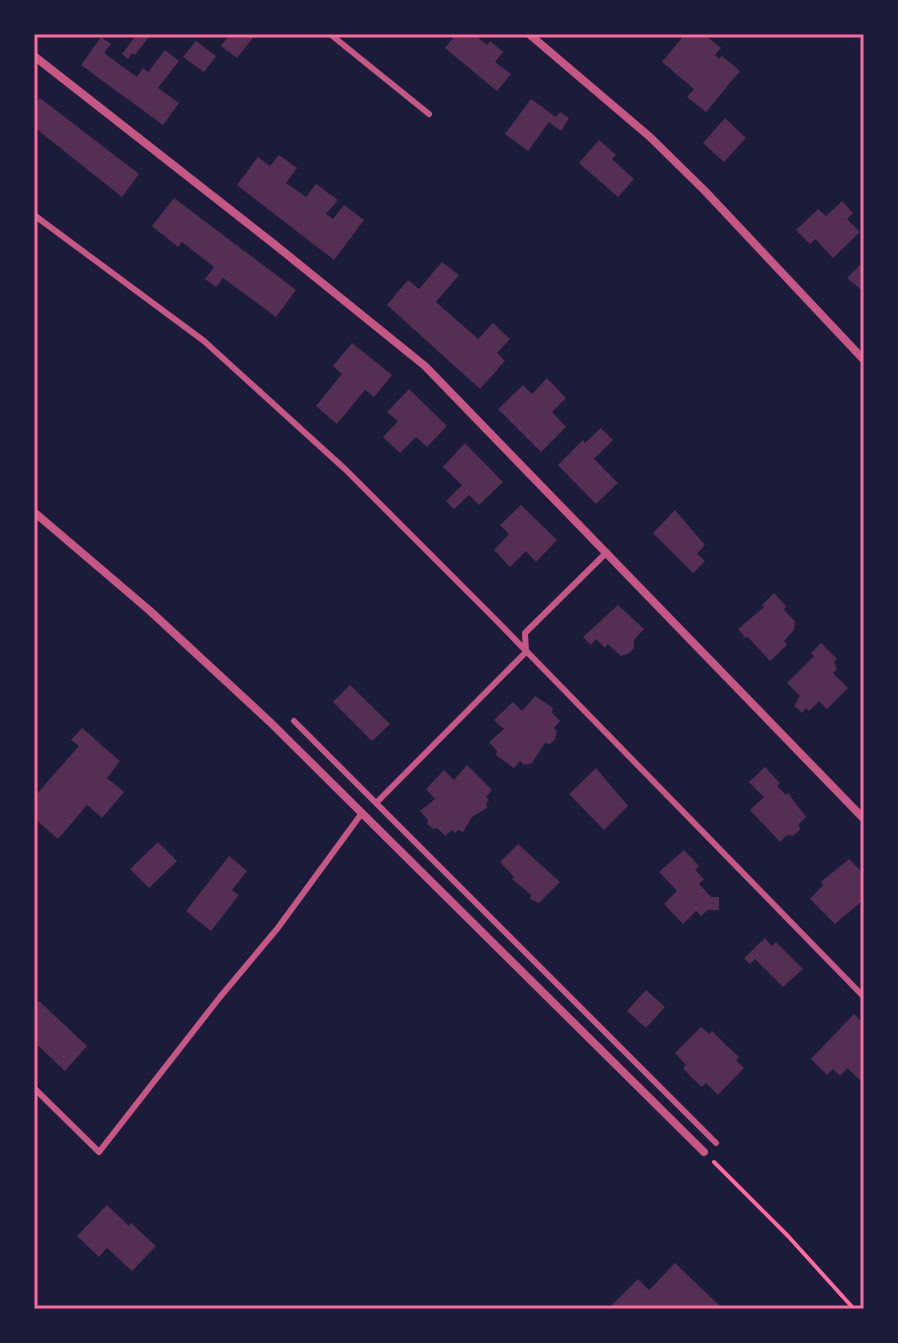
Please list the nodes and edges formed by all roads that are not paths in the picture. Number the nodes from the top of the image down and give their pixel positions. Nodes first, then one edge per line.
1 (330, 34) edge
2 (529, 34) edge
3 (34, 56) edge
4 (429, 114) dead end
5 (34, 215) edge
6 (864, 360) edge
7 (34, 512) edge
8 (607, 552) junction
9 (526, 652) junction
10 (294, 721) dead end
11 (377, 802) junction
12 (362, 813) junction
13 (864, 819) edge
14 (864, 997) edge
15 (34, 1088) edge
16 (716, 1143) dead end
17 (704, 1152) road end

1 - 4 lane
2 - 6 street
3 - 8 street
5 - 9 lane
7 - 12 street
8 - 9 lane
8 - 13 street
9 - 11 lane
9 - 14 lane
10 - 11 lane
11 - 16 lane
12 - 15 lane
12 - 17 street

